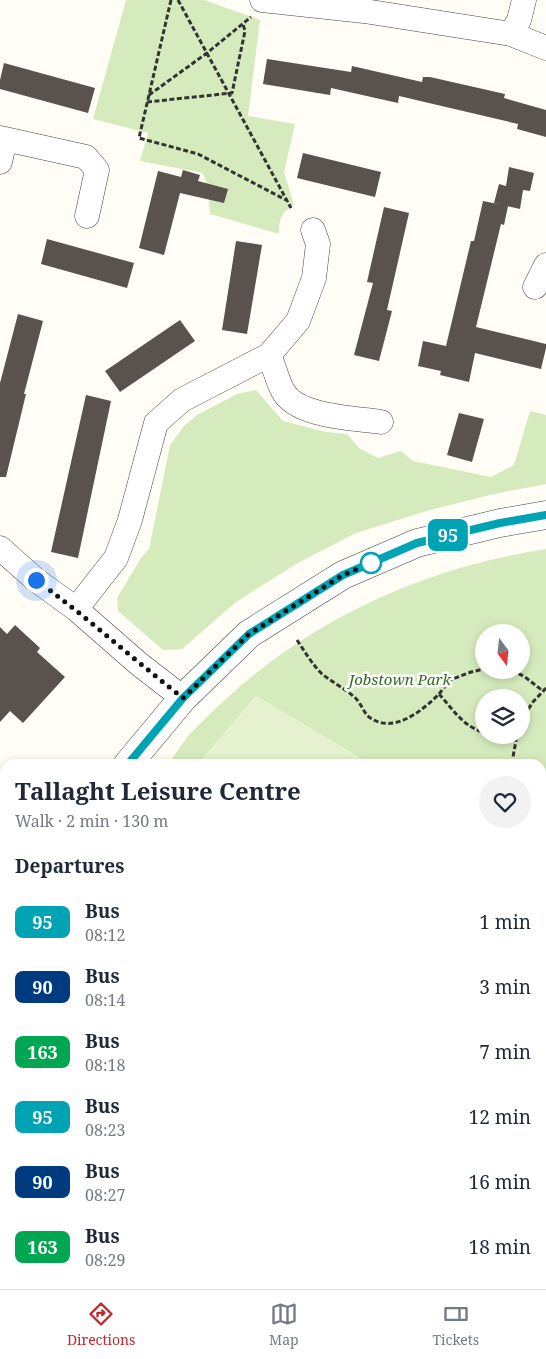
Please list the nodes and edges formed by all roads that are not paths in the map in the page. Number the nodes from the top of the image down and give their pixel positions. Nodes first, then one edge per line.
1 (524, 0) edge
2 (258, 8) edge
3 (511, 34) junction
4 (546, 48) edge
5 (3, 139) edge
6 (0, 162) edge
7 (86, 216) dead end
8 (313, 230) dead end
9 (546, 265) edge
10 (535, 287) dead end
11 (269, 355) junction
12 (381, 422) dead end
13 (546, 515) edge
14 (0, 548) edge
15 (76, 610) junction
16 (183, 698) junction
17 (132, 759) edge

1 - 3 street
2 - 3 street
3 - 4 street
5 - 6 street
5 - 7 street
8 - 11 street
9 - 10 street
11 - 12 street
11 - 15 street
13 - 16 street
14 - 15 street
15 - 16 street
16 - 17 street

